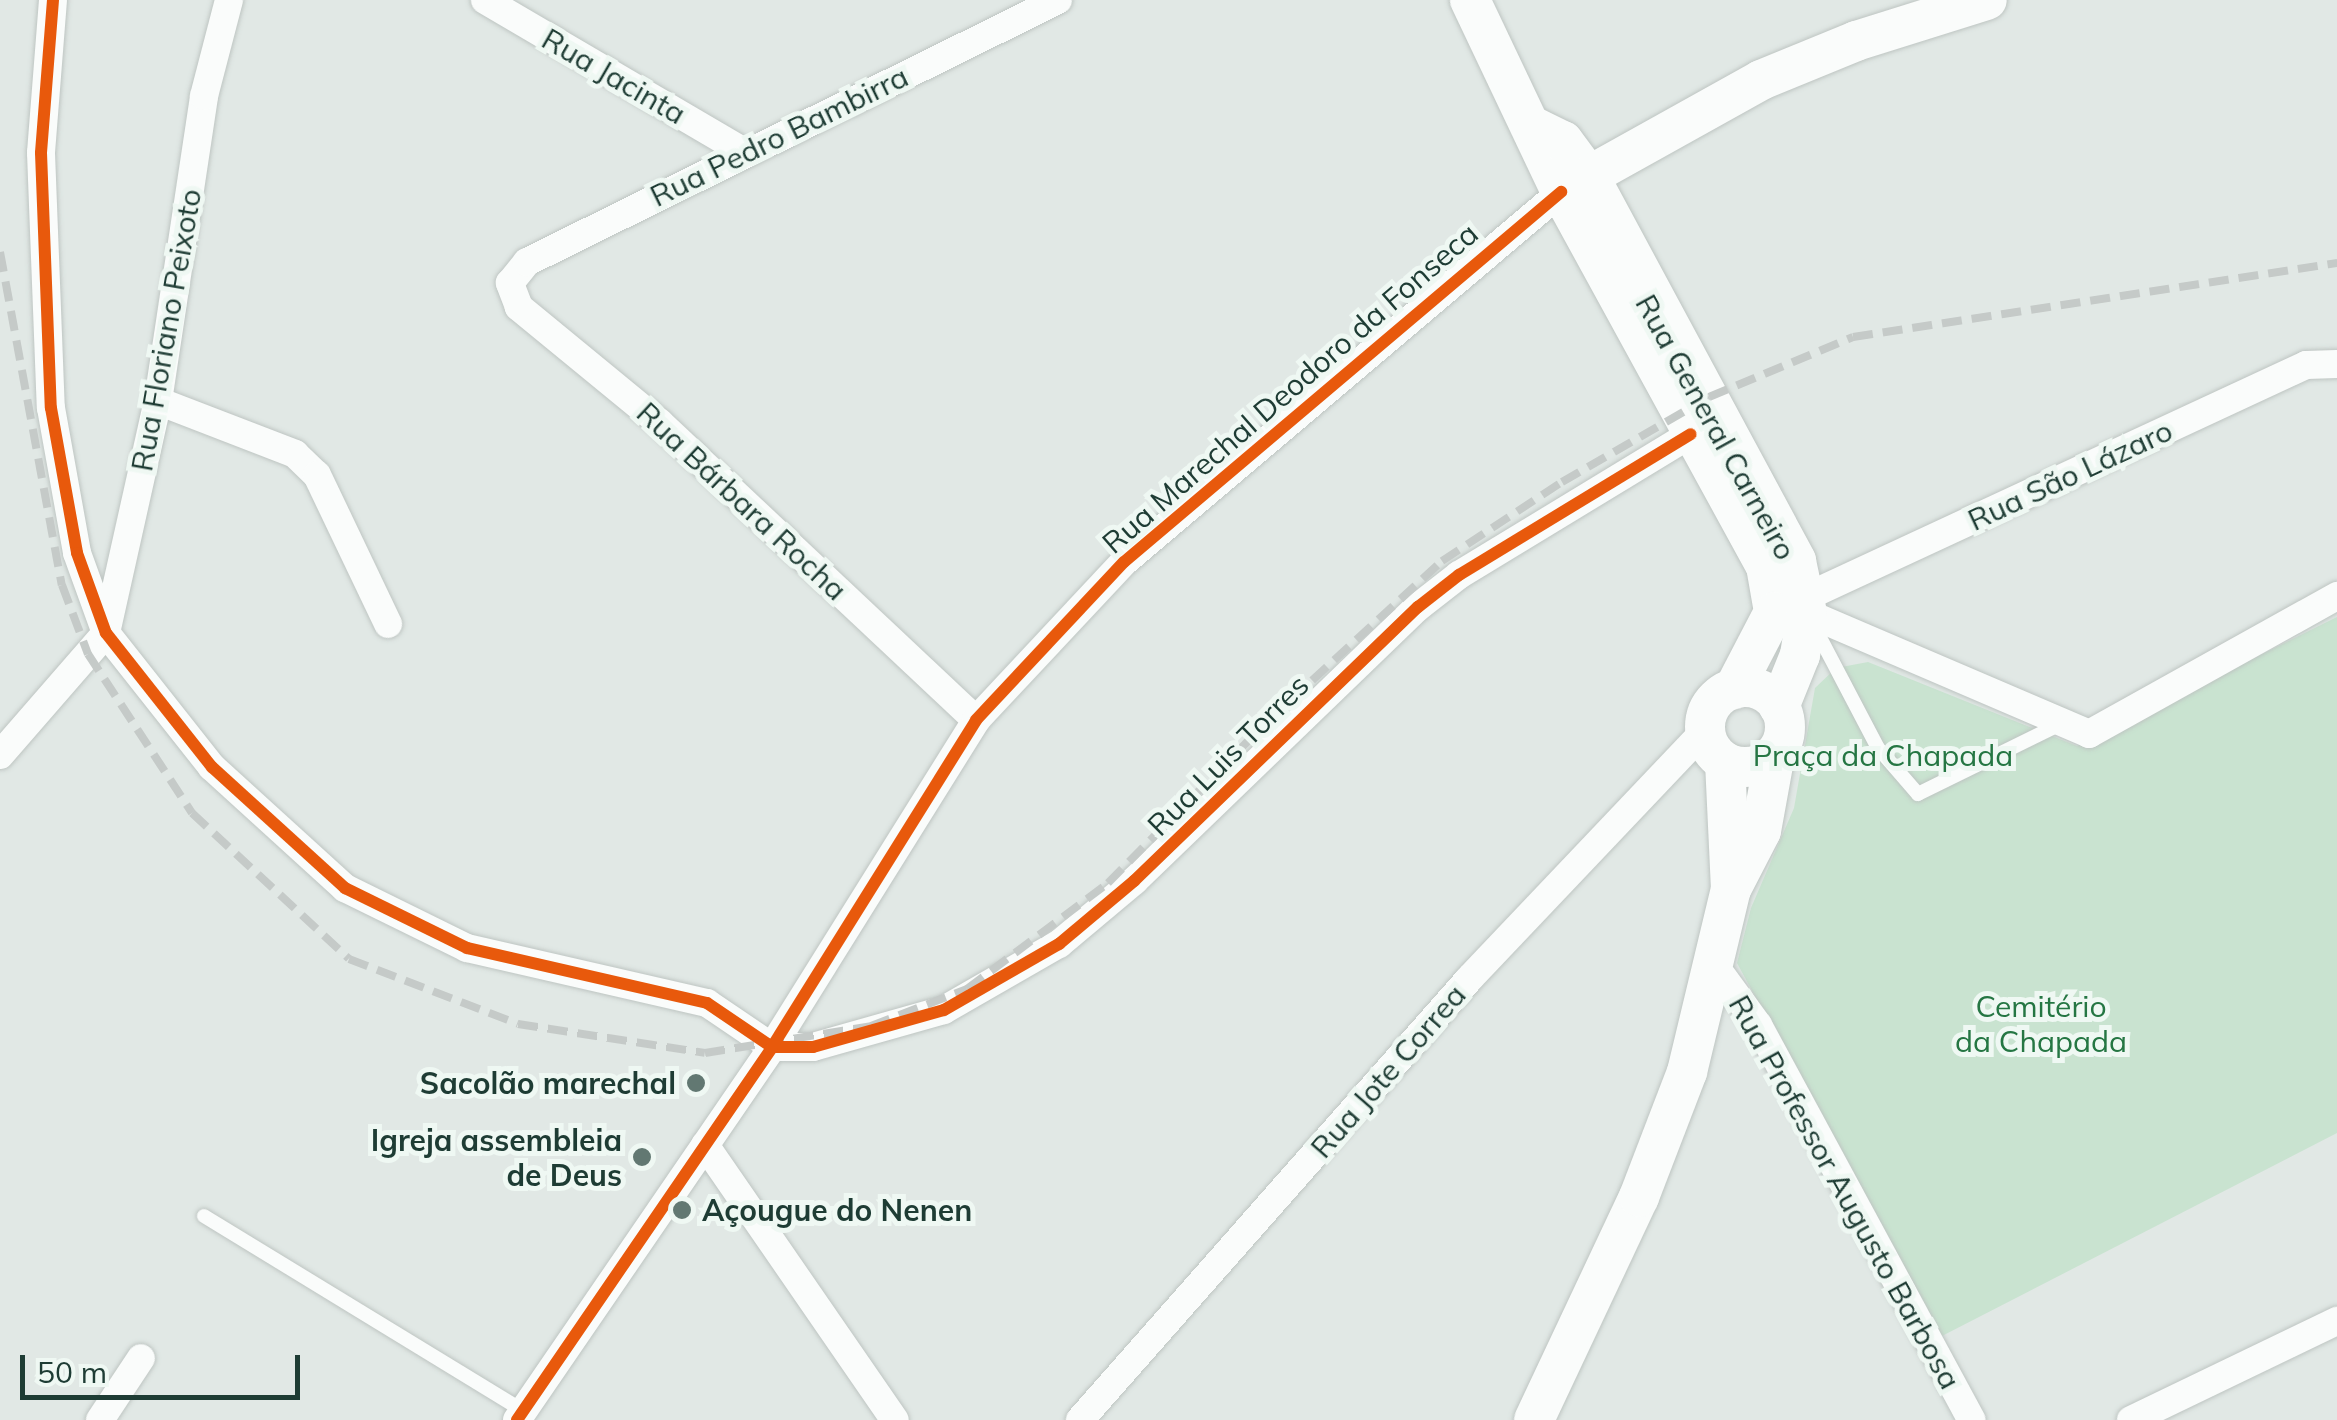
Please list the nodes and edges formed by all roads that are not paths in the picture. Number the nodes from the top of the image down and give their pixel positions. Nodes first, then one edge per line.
1 (53, 0) edge
2 (229, 0) edge
3 (484, 0) edge
4 (1058, 0) edge
5 (1470, 0) edge
6 (1987, 0) edge
7 (744, 152) junction
8 (1575, 184) junction
9 (510, 283) joint
10 (2337, 364) edge
11 (158, 401) junction
12 (1691, 434) junction
13 (2337, 596) edge
14 (1806, 605) junction
15 (388, 624) dead end
16 (97, 643) junction
17 (1734, 689) junction
18 (1779, 707) junction
19 (976, 720) junction
20 (2060, 724) junction
21 (1715, 746) junction
22 (1776, 754) junction
23 (0, 755) edge
24 (1731, 890) junction
25 (1715, 966) junction
26 (772, 1047) junction
27 (705, 1145) junction
28 (204, 1216) dead end
29 (2337, 1321) edge
30 (141, 1358) dead end
31 (520, 1416) edge
32 (100, 1420) edge
33 (895, 1420) edge
34 (1080, 1420) edge
35 (1534, 1420) edge
36 (1972, 1420) edge
37 (2132, 1420) edge

1 - 16 street
2 - 11 street, Rua Floriano Peixoto
3 - 7 street, Rua Jacinta
4 - 7 street, Rua Pedro Bambirra
5 - 8 main road, Rua General Carneiro
6 - 8 main road, Rua Marechal Deodoro da Fonseca
7 - 9 street, Rua Pedro Bambirra
8 - 12 main road, Rua General Carneiro
8 - 14 main road, Rua General Carneiro
8 - 19 street, Rua Marechal Deodoro da Fonseca
9 - 19 street, Rua Bárbara Rocha
10 - 14 street, Rua São Lázaro
11 - 15 street
11 - 16 street, Rua Floriano Peixoto
12 - 17 main road, Rua General Carneiro
12 - 26 street, Rua Luis Torres
13 - 20 street
14 - 18 main road, Rua General Carneiro
14 - 20 street
14 - 20 lane
16 - 23 street
16 - 26 street
17 - 18 main road
17 - 21 main road
18 - 22 main road
19 - 26 street, Rua Marechal Deodoro da Fonseca
21 - 22 main road
21 - 24 main road
21 - 34 street, Rua Jote Correa
22 - 24 main road
24 - 25 main road
25 - 35 main road
25 - 36 street, Rua Professor Augusto Barbosa
26 - 27 street, Rua Marechal Deodoro da Fonseca
27 - 31 street, Rua Marechal Deodoro da Fonseca
27 - 33 street
28 - 31 lane
29 - 37 street
30 - 32 street

